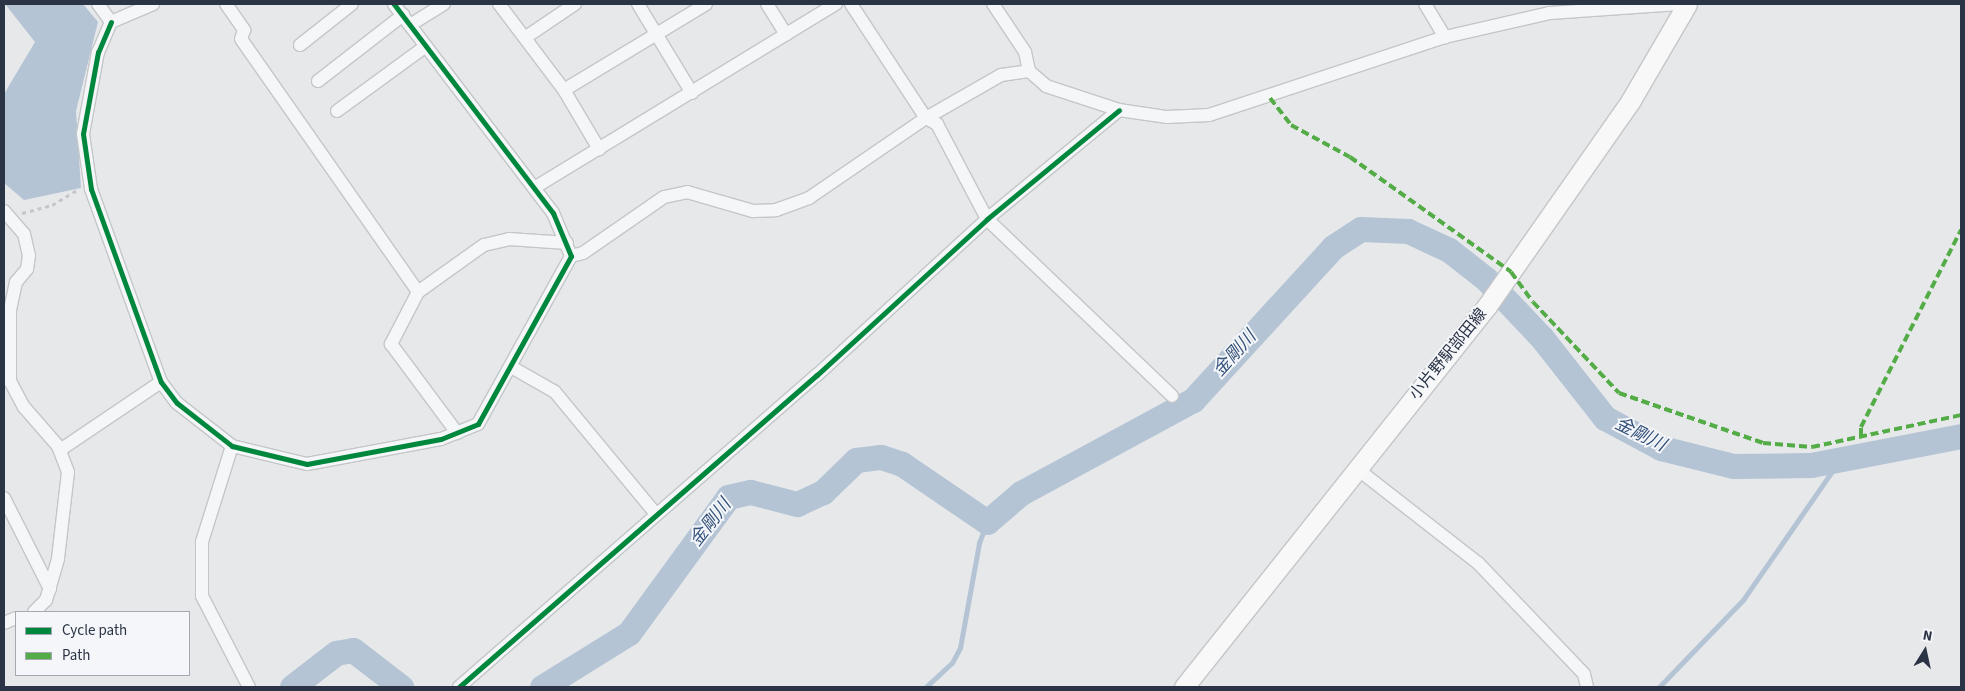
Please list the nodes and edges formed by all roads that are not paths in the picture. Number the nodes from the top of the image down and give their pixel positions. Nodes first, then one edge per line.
1 (98, 4) edge
2 (153, 4) edge
3 (226, 4) edge
4 (352, 4) edge
5 (394, 4) edge
6 (444, 4) edge
7 (500, 4) edge
8 (575, 4) edge
9 (638, 4) edge
10 (706, 4) edge
11 (767, 4) edge
12 (836, 4) edge
13 (850, 4) edge
14 (993, 4) edge
15 (1425, 4) edge
16 (1679, 4) edge
17 (1688, 4) edge
18 (406, 20) junction
19 (111, 22) junction
20 (656, 33) junction
21 (786, 34) junction
22 (526, 37) junction
23 (1445, 37) junction
24 (300, 45) dead end
25 (426, 46) junction
26 (1028, 71) junction
27 (318, 81) dead end
28 (564, 90) junction
29 (692, 93) junction
30 (1119, 110) junction
31 (338, 111) dead end
32 (926, 118) junction
33 (599, 149) junction
34 (534, 188) junction
35 (8, 213) edge
36 (986, 219) junction
37 (569, 249) junction
38 (418, 292) junction
39 (7, 351) edge
40 (512, 368) junction
41 (161, 382) junction
42 (1172, 396) dead end
43 (457, 432) junction
44 (232, 446) junction
45 (60, 450) junction
46 (1356, 468) junction
47 (4, 497) edge
48 (656, 514) junction
49 (50, 589) junction
50 (35, 611) edge
51 (249, 687) edge
52 (459, 687) edge
53 (1184, 687) edge
54 (1587, 687) edge

1 - 19 street
2 - 19 street
3 - 38 street
4 - 24 street
5 - 18 street
6 - 18 street
7 - 22 street
8 - 22 street
9 - 20 street
10 - 20 street
11 - 21 street
12 - 21 street
13 - 32 street
14 - 26 street
15 - 23 street
16 - 23 street
17 - 46 main road, 小片野駅部田線
18 - 25 street
18 - 27 street
19 - 41 street
20 - 28 street
20 - 29 street
21 - 29 street
22 - 28 street
23 - 30 street
25 - 31 street
25 - 34 street
26 - 30 street
26 - 32 street
28 - 33 street
29 - 33 street
30 - 36 street
32 - 36 street
32 - 37 street
33 - 34 street
34 - 37 street
35 - 39 street
36 - 42 street
36 - 48 street
37 - 38 street
37 - 40 street
38 - 43 street
39 - 45 street
40 - 43 street
40 - 48 street
41 - 44 street
41 - 45 street
43 - 44 street
44 - 51 street
45 - 49 street
46 - 53 main road, 小片野駅部田線
46 - 54 street
47 - 49 street
48 - 52 street
49 - 50 street

